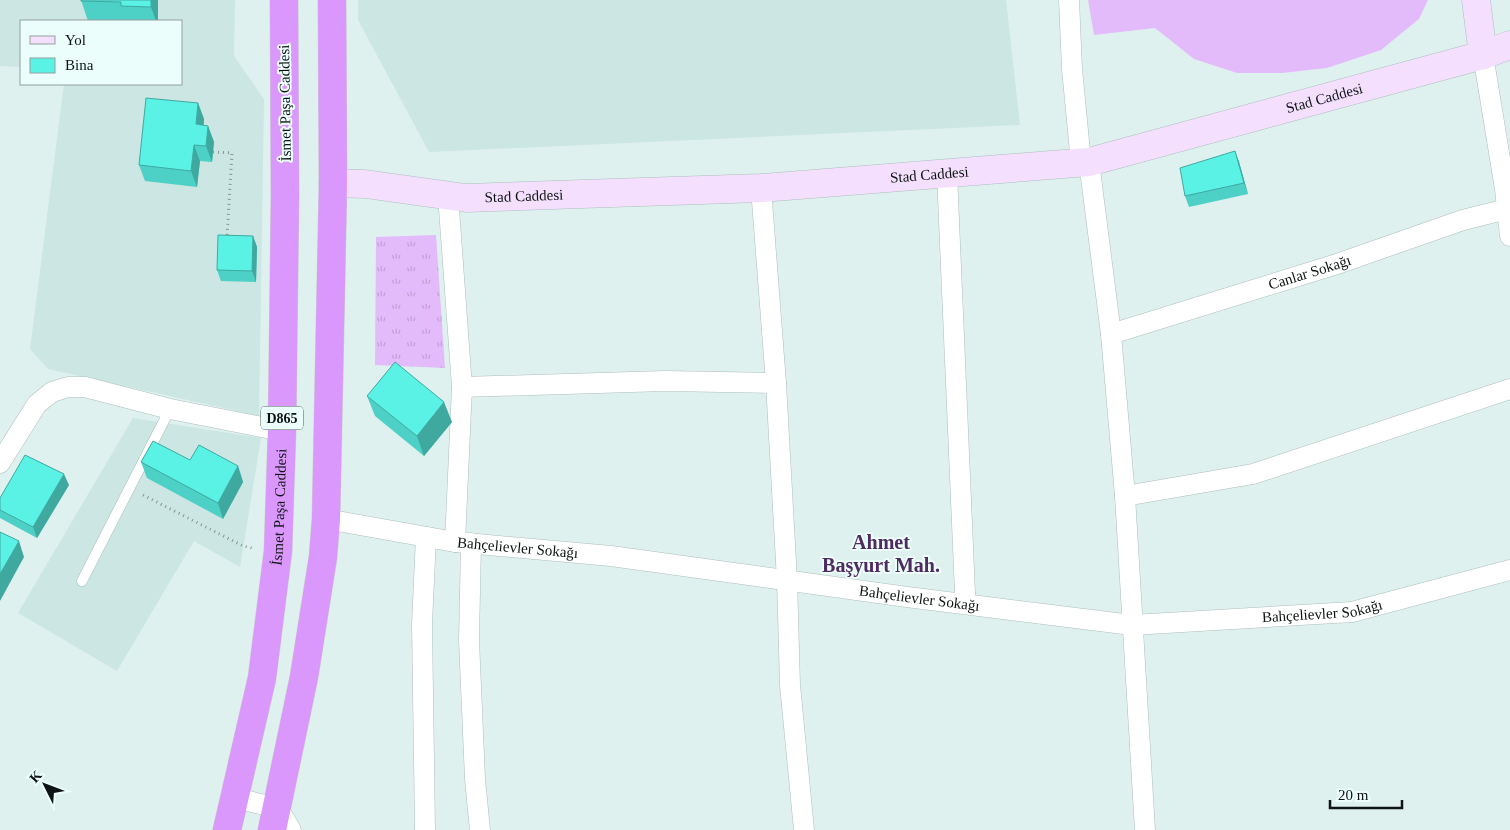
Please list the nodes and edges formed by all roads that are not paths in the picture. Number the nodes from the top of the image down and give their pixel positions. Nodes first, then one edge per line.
1 (284, 0) edge
2 (332, 0) edge
3 (1069, 0) edge
4 (1476, 0) edge
5 (1510, 45) edge
6 (1483, 54) junction
7 (1085, 162) junction
8 (947, 174) junction
9 (333, 183) junction
10 (761, 188) junction
11 (448, 195) junction
12 (1507, 209) junction
13 (1510, 236) edge
14 (1111, 334) junction
15 (776, 383) junction
16 (462, 387) junction
17 (1510, 389) edge
18 (170, 408) junction
19 (282, 431) junction
20 (0, 463) edge
21 (1125, 496) junction
22 (326, 519) junction
23 (426, 537) junction
24 (463, 542) junction
25 (1510, 570) edge
26 (787, 580) junction
27 (82, 581) dead end
28 (962, 603) junction
29 (1132, 625) junction
30 (235, 798) junction
31 (280, 823) edge
32 (227, 830) edge
33 (424, 830) edge
34 (480, 830) edge
35 (804, 830) edge
36 (1145, 830) edge

1 - 19 highway, İsmet Paşa Caddesi / D865
2 - 9 highway
3 - 7 street
4 - 6 street
5 - 6 street, Stad Caddesi
6 - 7 street, Stad Caddesi
6 - 12 street
7 - 8 street, Stad Caddesi
7 - 14 street
8 - 10 street, Stad Caddesi
8 - 28 street
9 - 11 street, Stad Caddesi
9 - 22 highway
10 - 11 street, Stad Caddesi
10 - 15 street
11 - 16 street
12 - 13 street
12 - 14 street, Canlar Sokağı
14 - 21 street
15 - 16 street
15 - 26 street
16 - 24 street
17 - 21 street
18 - 19 street
18 - 20 street
18 - 27 lane
19 - 30 highway, İsmet Paşa Caddesi / D865
21 - 29 street
22 - 23 street, Bahçelievler Sokağı
22 - 31 highway
23 - 24 street, Bahçelievler Sokağı
23 - 33 street
24 - 26 street, Bahçelievler Sokağı
24 - 34 street
25 - 29 street, Bahçelievler Sokağı
26 - 28 street, Bahçelievler Sokağı
26 - 35 street
28 - 29 street, Bahçelievler Sokağı
29 - 36 street
30 - 31 street
30 - 32 highway, İsmet Paşa Caddesi / D865

